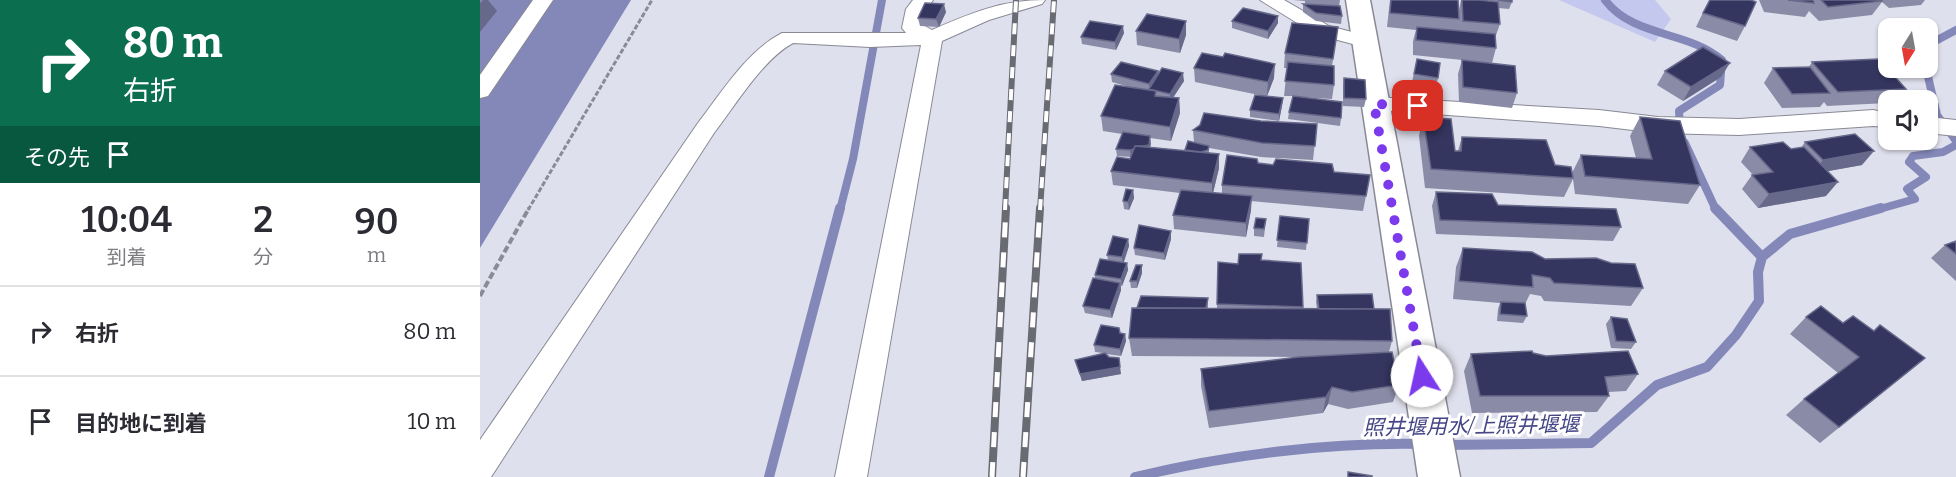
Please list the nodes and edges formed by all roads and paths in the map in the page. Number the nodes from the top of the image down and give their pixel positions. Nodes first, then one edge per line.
1 (543, 0) edge
2 (652, 0) edge
3 (923, 0) edge
4 (1035, 0) edge
5 (1270, 0) edge
6 (1358, 0) edge
7 (983, 8) edge
8 (921, 38) junction
9 (1364, 41) junction
10 (482, 86) edge
11 (1374, 104) junction
12 (1878, 119) edge
13 (1938, 126) edge
14 (1956, 128) edge
15 (480, 296) edge
16 (480, 467) edge
17 (1438, 473) edge
18 (850, 477) edge

1 - 10 street
2 - 15 path
3 - 8 street
4 - 7 street
5 - 9 street
6 - 9 main road
7 - 8 street
8 - 16 street
8 - 18 street
9 - 11 main road
11 - 12 street
11 - 17 main road
13 - 14 street

